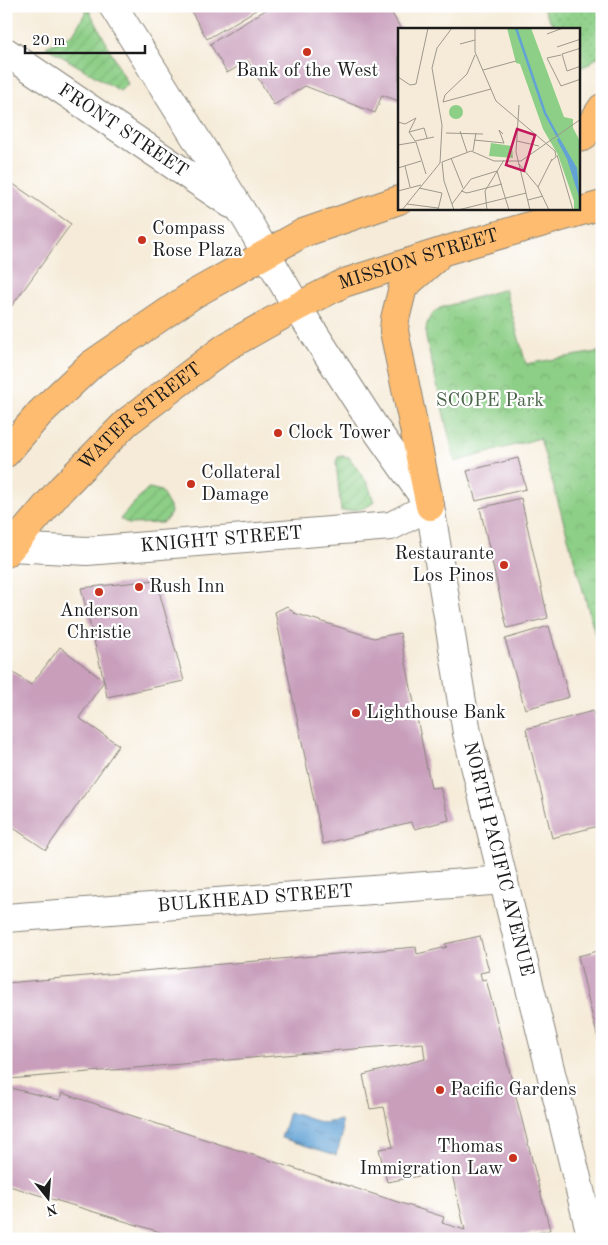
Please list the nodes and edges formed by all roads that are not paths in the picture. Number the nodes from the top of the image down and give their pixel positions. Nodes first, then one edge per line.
1 (113, 6) edge
2 (6, 52) edge
3 (602, 108) edge
4 (588, 136) edge
5 (398, 200) edge
6 (602, 205) edge
7 (241, 210) junction
8 (444, 251) junction
9 (266, 254) junction
10 (297, 307) junction
11 (6, 454) edge
12 (430, 506) junction
13 (8, 550) edge
14 (504, 880) junction
15 (6, 918) edge
16 (592, 1239) edge

1 - 7 street, NORTH PACIFIC AVENUE
2 - 7 street, FRONT STREET
3 - 4 main road
5 - 9 main road
6 - 8 main road, MISSION STREET
7 - 9 street, NORTH PACIFIC AVENUE
8 - 10 main road, MISSION STREET
8 - 12 main road
9 - 10 street, NORTH PACIFIC AVENUE
9 - 11 main road
10 - 12 street, NORTH PACIFIC AVENUE
10 - 13 main road, WATER STREET
12 - 13 street, KNIGHT STREET
12 - 14 street, NORTH PACIFIC AVENUE
14 - 15 street, BULKHEAD STREET
14 - 16 street, NORTH PACIFIC AVENUE

